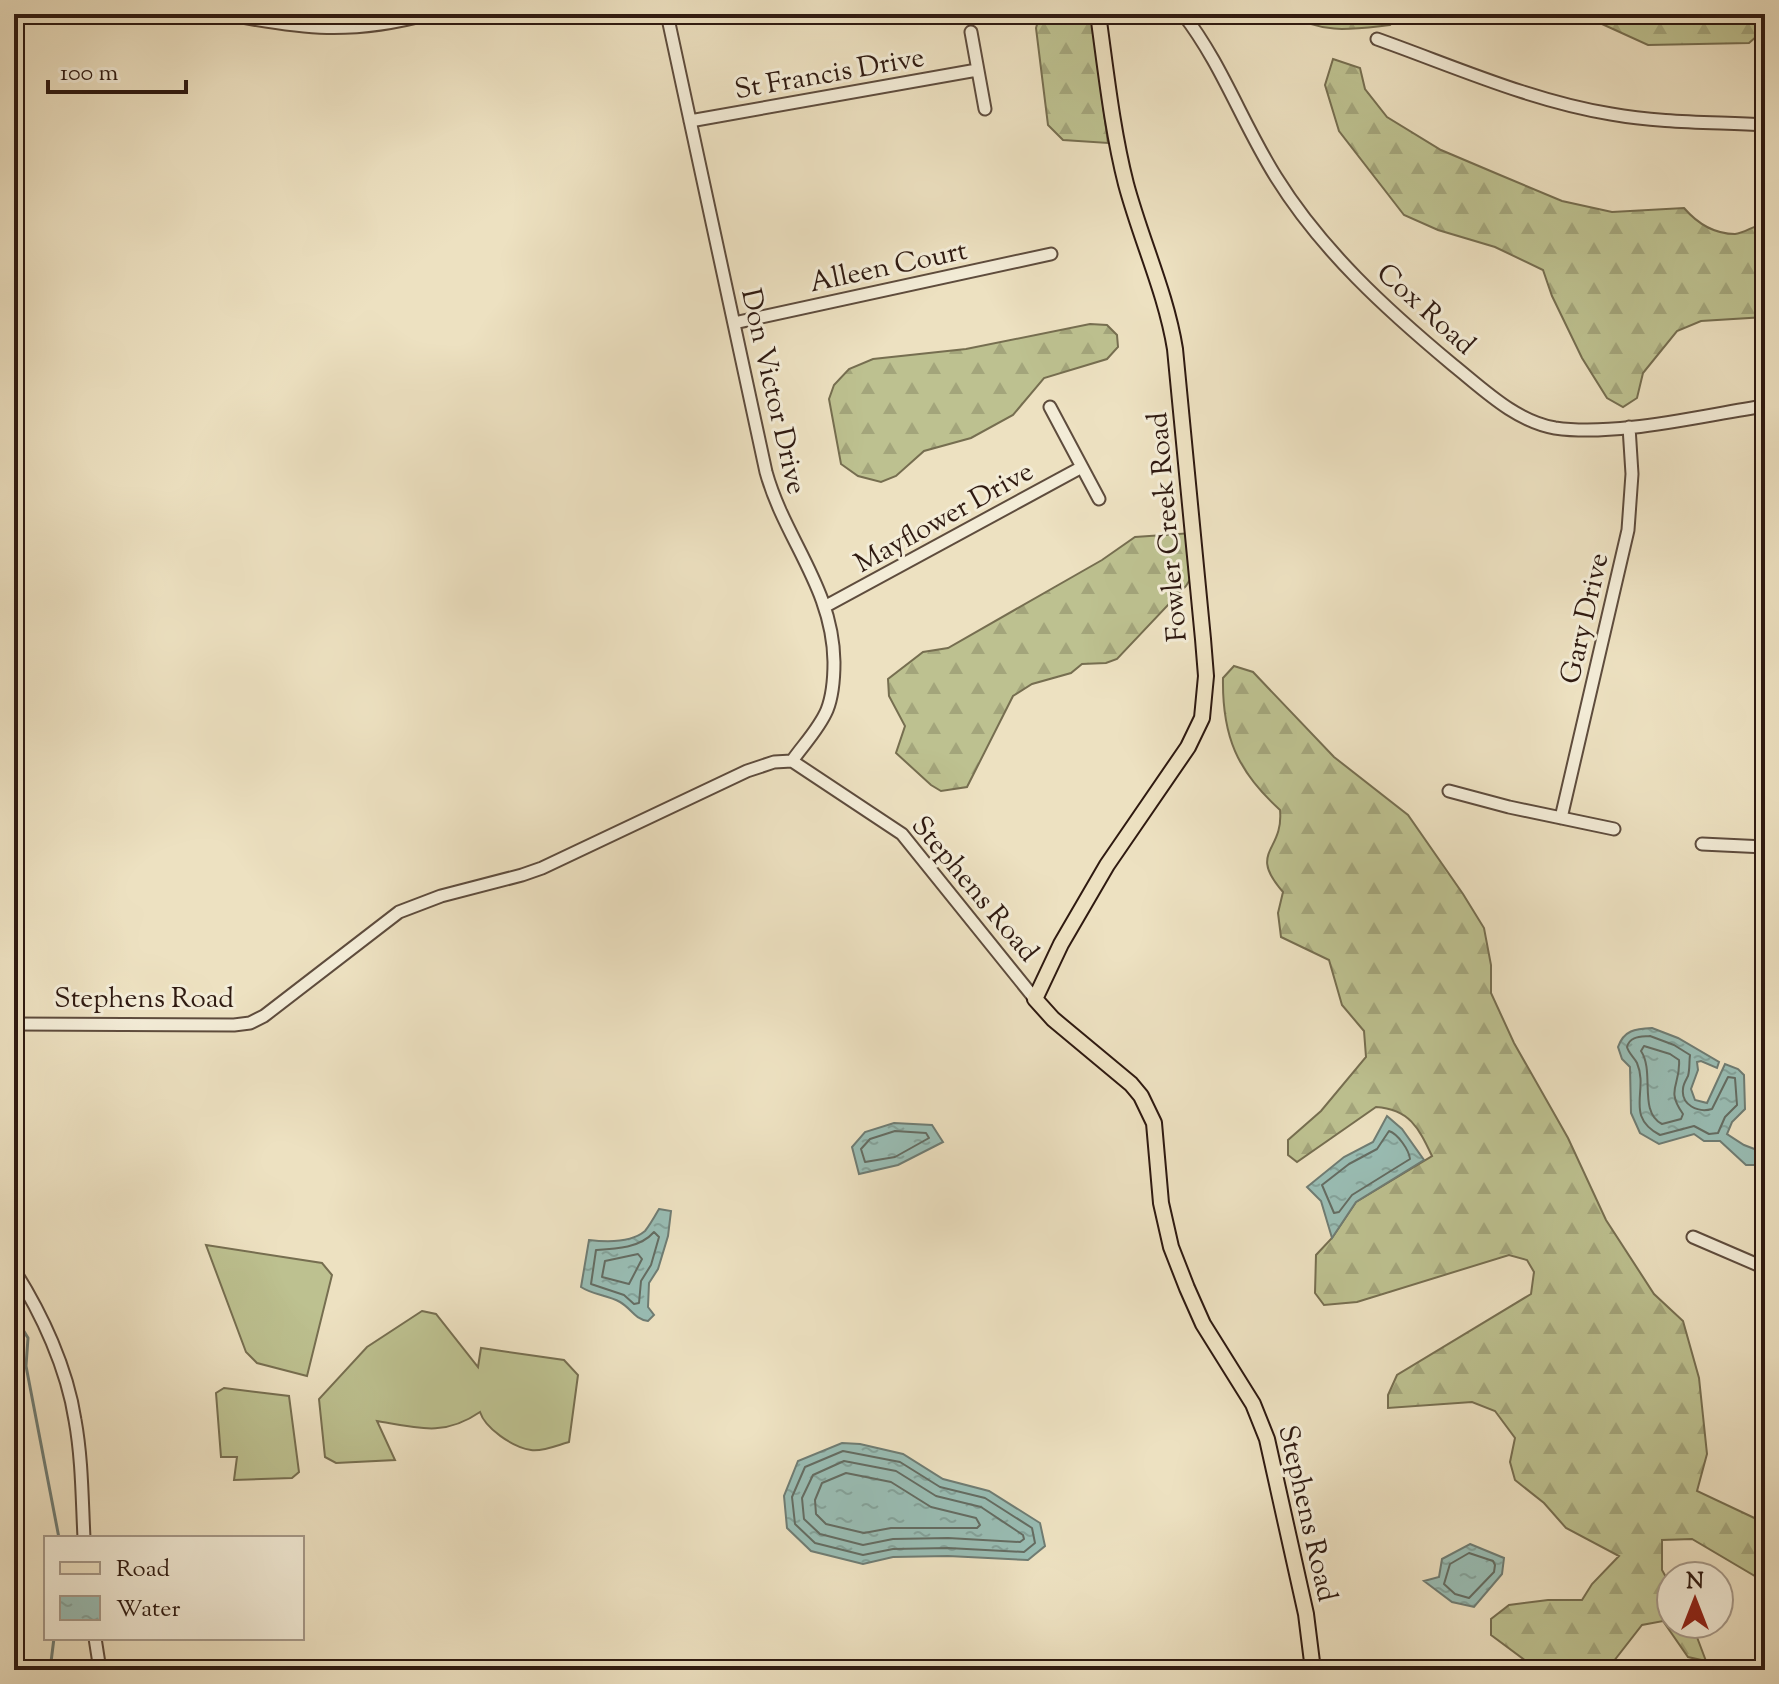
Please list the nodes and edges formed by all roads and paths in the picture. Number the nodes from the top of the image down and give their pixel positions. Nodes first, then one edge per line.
1 (225, 14) edge
2 (429, 14) edge
3 (667, 14) edge
4 (1098, 14) edge
5 (1183, 14) edge
6 (971, 32) dead end
7 (1377, 39) dead end
8 (977, 70) junction
9 (985, 109) dead end
10 (690, 121) junction
11 (1765, 125) edge
12 (1051, 254) dead end
13 (734, 323) junction
14 (1765, 406) edge
15 (1050, 407) dead end
16 (1629, 427) junction
17 (1082, 467) junction
18 (1099, 499) dead end
19 (826, 606) junction
20 (792, 761) junction
21 (1449, 791) dead end
22 (1561, 818) junction
23 (1614, 829) dead end
24 (1702, 844) dead end
25 (1765, 847) edge
26 (1035, 999) junction
27 (14, 1024) edge
28 (1693, 1237) dead end
29 (1765, 1268) edge
30 (14, 1270) edge
31 (84, 1536) edge
32 (95, 1640) edge
33 (100, 1670) edge
34 (1313, 1670) edge

1 - 2 street
3 - 10 street, Don Victor Drive
4 - 26 main road, Fowler Creek Road
5 - 16 street, Cox Road
6 - 8 street
7 - 11 street
8 - 9 street
8 - 10 street, St Francis Drive
10 - 13 street, Don Victor Drive
12 - 13 street, Alleen Court
13 - 19 street, Don Victor Drive
14 - 16 street, Cox Road
15 - 17 street
16 - 22 street, Gary Drive
17 - 18 street
17 - 19 street, Mayflower Drive
19 - 20 street, Don Victor Drive
20 - 26 street, Stephens Road
20 - 27 street, Stephens Road
21 - 22 street
22 - 23 street
24 - 25 street
26 - 34 main road, Stephens Road
28 - 29 street
30 - 31 street
32 - 33 street

